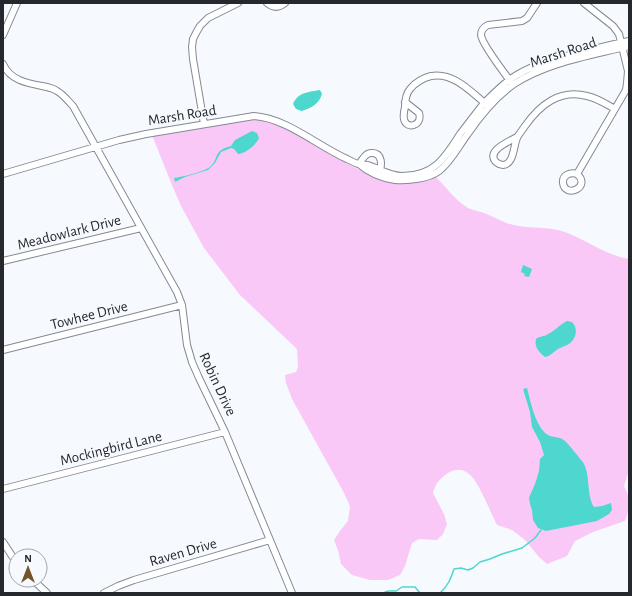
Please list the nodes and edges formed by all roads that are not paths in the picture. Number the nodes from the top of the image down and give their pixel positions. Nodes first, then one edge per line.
1 (17, 3) edge
2 (238, 3) edge
3 (267, 3) edge
4 (284, 3) edge
5 (536, 3) edge
6 (584, 3) edge
7 (3, 35) edge
8 (629, 41) edge
9 (621, 45) junction
10 (629, 46) edge
11 (3, 64) edge
12 (511, 83) junction
13 (405, 102) dead end
14 (486, 105) junction
15 (615, 108) junction
16 (204, 124) junction
17 (517, 137) junction
18 (96, 147) junction
19 (359, 164) junction
20 (379, 173) junction
21 (3, 174) edge
22 (577, 174) dead end
23 (141, 228) junction
24 (3, 261) edge
25 (182, 305) junction
26 (3, 350) edge
27 (225, 432) junction
28 (3, 489) edge
29 (270, 540) junction
30 (104, 593) edge
31 (292, 593) edge

1 - 7 street
2 - 16 street
3 - 4 street
5 - 12 street
6 - 9 street
8 - 9 street, Marsh Road
9 - 10 street, Marsh Road
9 - 12 street, Marsh Road
9 - 15 street
11 - 18 street, Robin Drive
12 - 14 street, Marsh Road
13 - 14 street
14 - 20 street, Marsh Road
15 - 17 street
15 - 22 street
16 - 18 street, Marsh Road
16 - 19 street, Marsh Road
17 - 17 street
18 - 21 street, Marsh Road
18 - 23 street, Robin Drive
19 - 20 street, Marsh Road
19 - 20 street
23 - 24 street, Meadowlark Drive
23 - 25 street, Robin Drive
25 - 26 street, Towhee Drive
25 - 27 street, Robin Drive
27 - 28 street, Mockingbird Lane
27 - 29 street, Robin Drive
29 - 30 street, Raven Drive
29 - 31 street, Robin Drive

